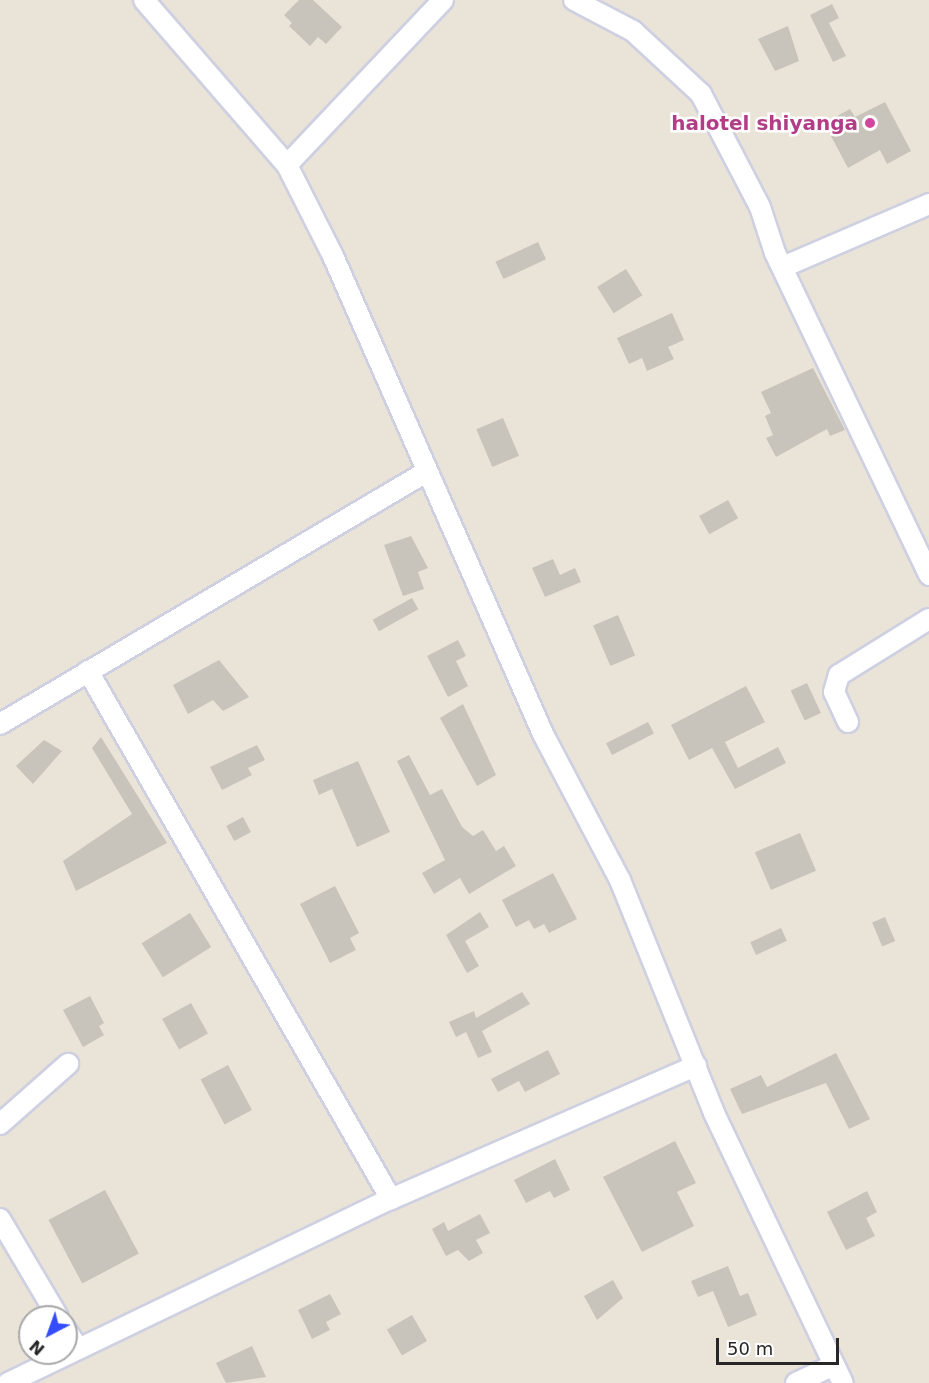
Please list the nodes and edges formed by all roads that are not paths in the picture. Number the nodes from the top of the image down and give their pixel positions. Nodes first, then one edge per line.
1 (144, 0) edge
2 (443, 0) edge
3 (574, 0) edge
4 (287, 165) junction
5 (929, 204) edge
6 (783, 267) junction
7 (424, 473) junction
8 (929, 575) edge
9 (929, 619) edge
10 (88, 671) junction
11 (848, 722) dead end
12 (0, 724) edge
13 (68, 1064) dead end
14 (696, 1066) junction
15 (0, 1124) edge
16 (391, 1200) junction
17 (0, 1219) edge
18 (51, 1305) edge
19 (78, 1348) edge
20 (44, 1365) edge
21 (838, 1374) edge
22 (8, 1383) edge
23 (796, 1383) edge

1 - 4 street
2 - 4 street
3 - 6 street
4 - 7 street
5 - 6 street
6 - 8 street
7 - 10 street
7 - 14 street
9 - 11 street
10 - 12 street
10 - 16 street
13 - 15 street
14 - 16 street
14 - 21 street
16 - 19 street
17 - 18 street
20 - 22 street
21 - 23 street

